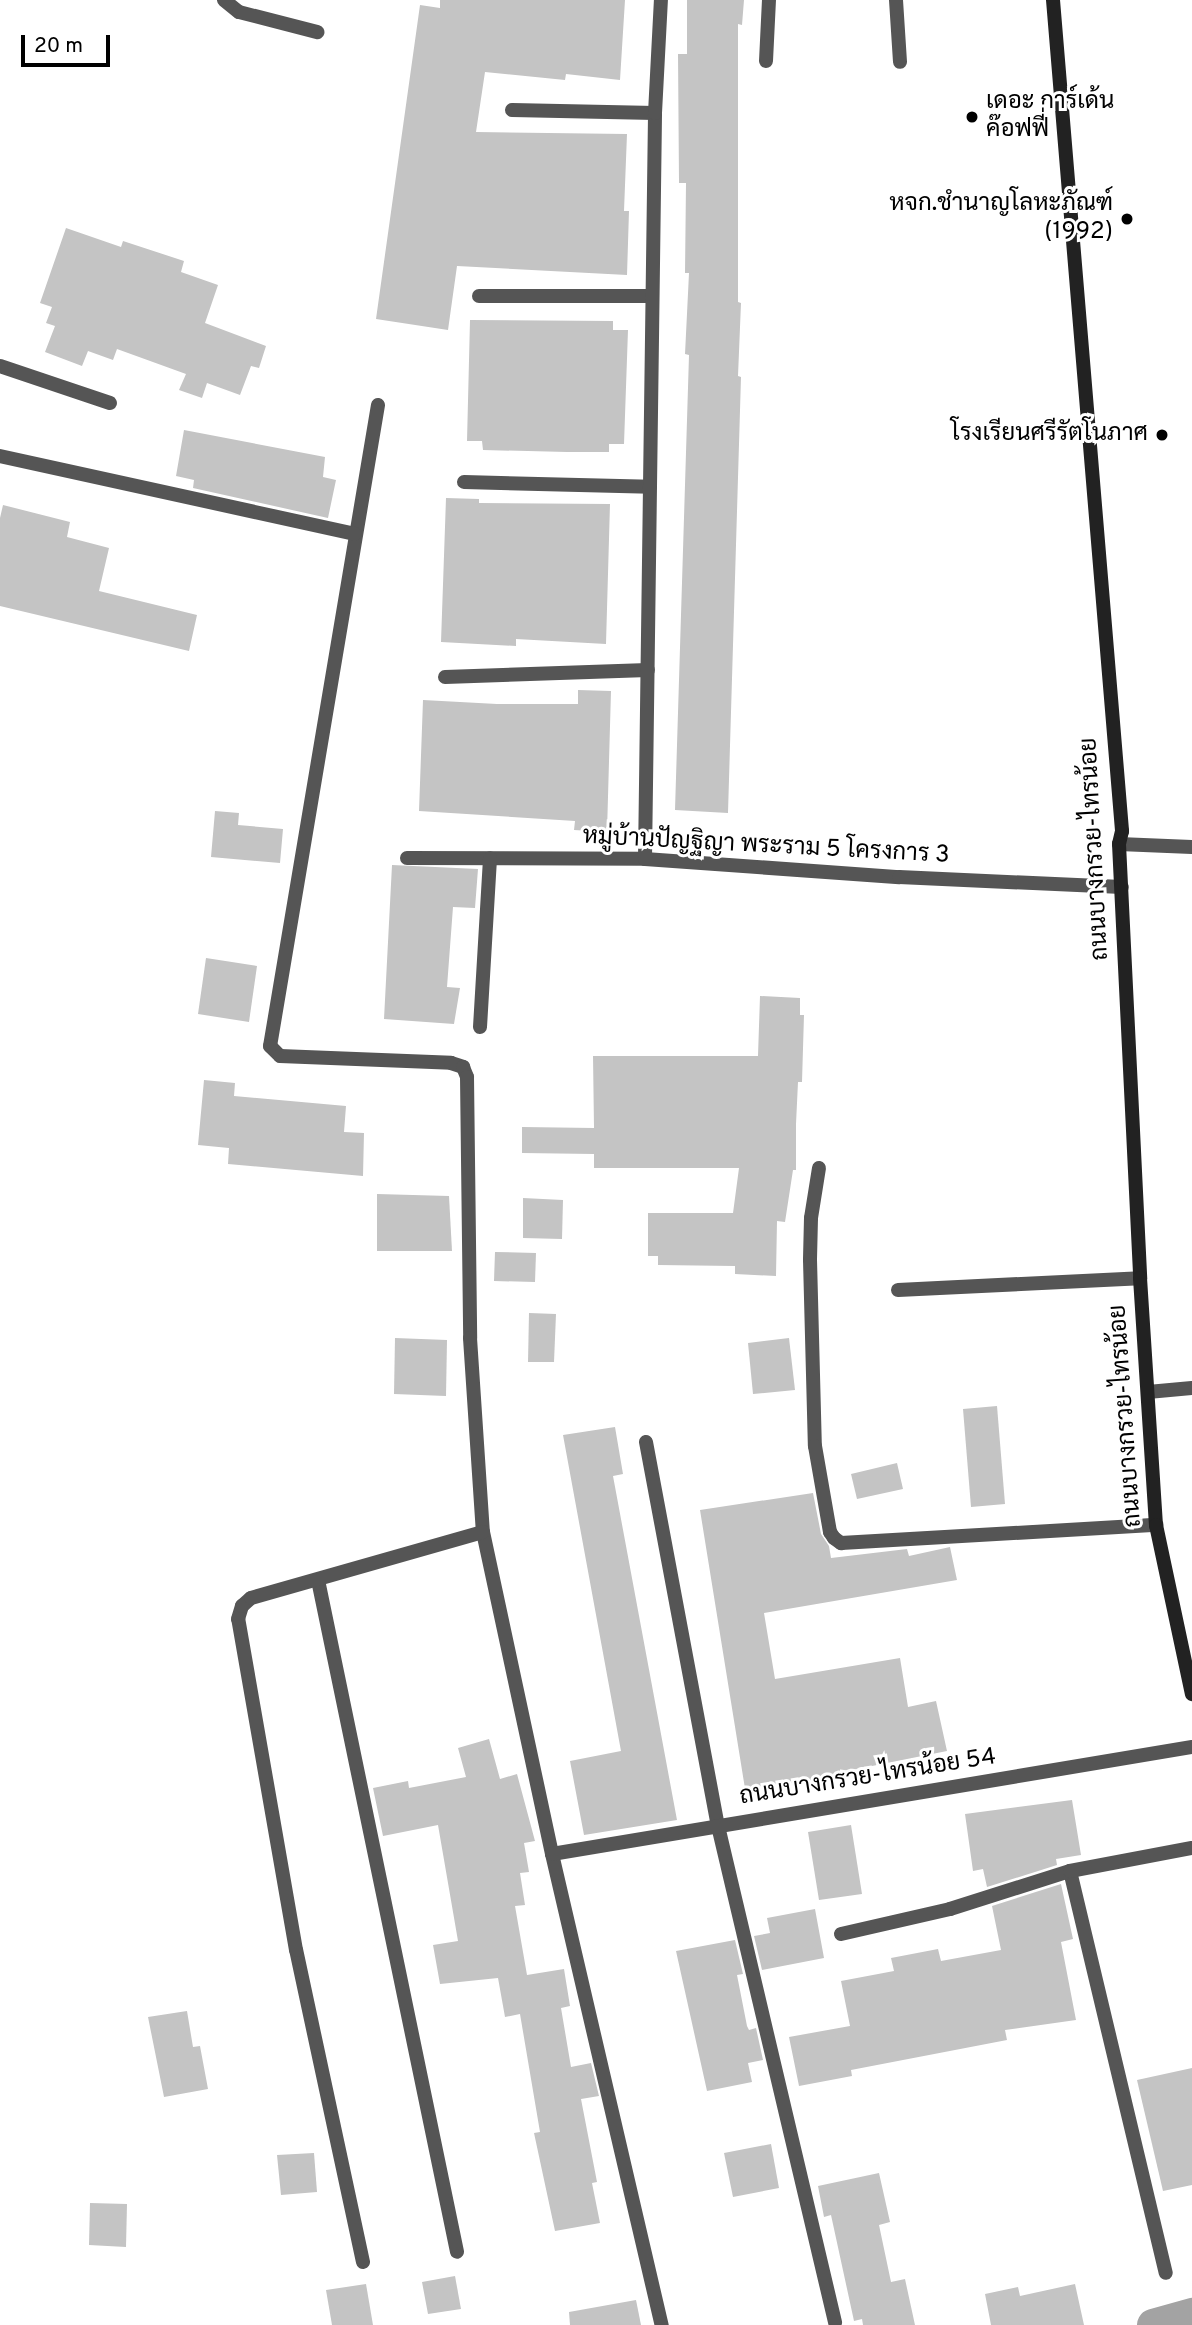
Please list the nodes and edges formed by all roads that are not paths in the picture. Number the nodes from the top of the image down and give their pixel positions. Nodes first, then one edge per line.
1 (224, 0) edge
2 (661, 0) edge
3 (769, 0) edge
4 (896, 0) edge
5 (1053, 0) edge
6 (317, 32) dead end
7 (766, 61) dead end
8 (900, 62) dead end
9 (512, 110) dead end
10 (655, 113) junction
11 (479, 296) dead end
12 (652, 296) junction
13 (0, 366) edge
14 (110, 403) dead end
15 (378, 405) dead end
16 (0, 456) edge
17 (464, 482) dead end
18 (650, 487) junction
19 (355, 534) junction
20 (648, 670) junction
21 (445, 677) dead end
22 (1119, 844) junction
23 (1192, 847) edge
24 (407, 858) dead end
25 (490, 858) junction
26 (645, 859) junction
27 (1122, 887) junction
28 (480, 1027) dead end
29 (819, 1168) dead end
30 (1140, 1278) junction
31 (898, 1290) dead end
32 (1192, 1388) edge
33 (1148, 1392) junction
34 (646, 1442) dead end
35 (1156, 1525) junction
36 (483, 1532) junction
37 (318, 1580) junction
38 (1192, 1694) edge
39 (1192, 1747) edge
40 (718, 1826) junction
41 (1192, 1847) edge
42 (552, 1854) junction
43 (1070, 1871) junction
44 (841, 1934) dead end
45 (457, 2252) dead end
46 (363, 2262) dead end
47 (1166, 2273) dead end
48 (835, 2322) dead end
49 (662, 2325) edge

1 - 6 street
2 - 10 street
3 - 7 street
4 - 8 street
5 - 22 main road, ถนนบางกรวย-ไทรน้อย
9 - 10 street
10 - 12 street
11 - 12 street
12 - 18 street
13 - 14 street
15 - 19 street
16 - 19 street
17 - 18 street
18 - 20 street
19 - 36 street
20 - 21 street
20 - 26 street
22 - 23 street
22 - 27 main road, ถนนบางกรวย-ไทรน้อย
24 - 25 street, หมู่บ้านปัญฐิญา พระราม 5 โครงการ 3
25 - 26 street, หมู่บ้านปัญฐิญา พระราม 5 โครงการ 3
25 - 28 street
26 - 27 street, หมู่บ้านปัญฐิญา พระราม 5 โครงการ 3
27 - 30 main road, ถนนบางกรวย-ไทรน้อย
29 - 35 street
30 - 31 street
30 - 33 main road, ถนนบางกรวย-ไทรน้อย
32 - 33 street
33 - 35 main road, ถนนบางกรวย-ไทรน้อย
34 - 40 street
35 - 38 main road, ถนนบางกรวย-ไทรน้อย
36 - 37 street
36 - 42 street
37 - 45 street
37 - 46 street
39 - 40 street, ถนนบางกรวย-ไทรน้อย 54
40 - 42 street, ถนนบางกรวย-ไทรน้อย 54
40 - 48 street
41 - 43 street
42 - 49 street
43 - 44 street
43 - 47 street

